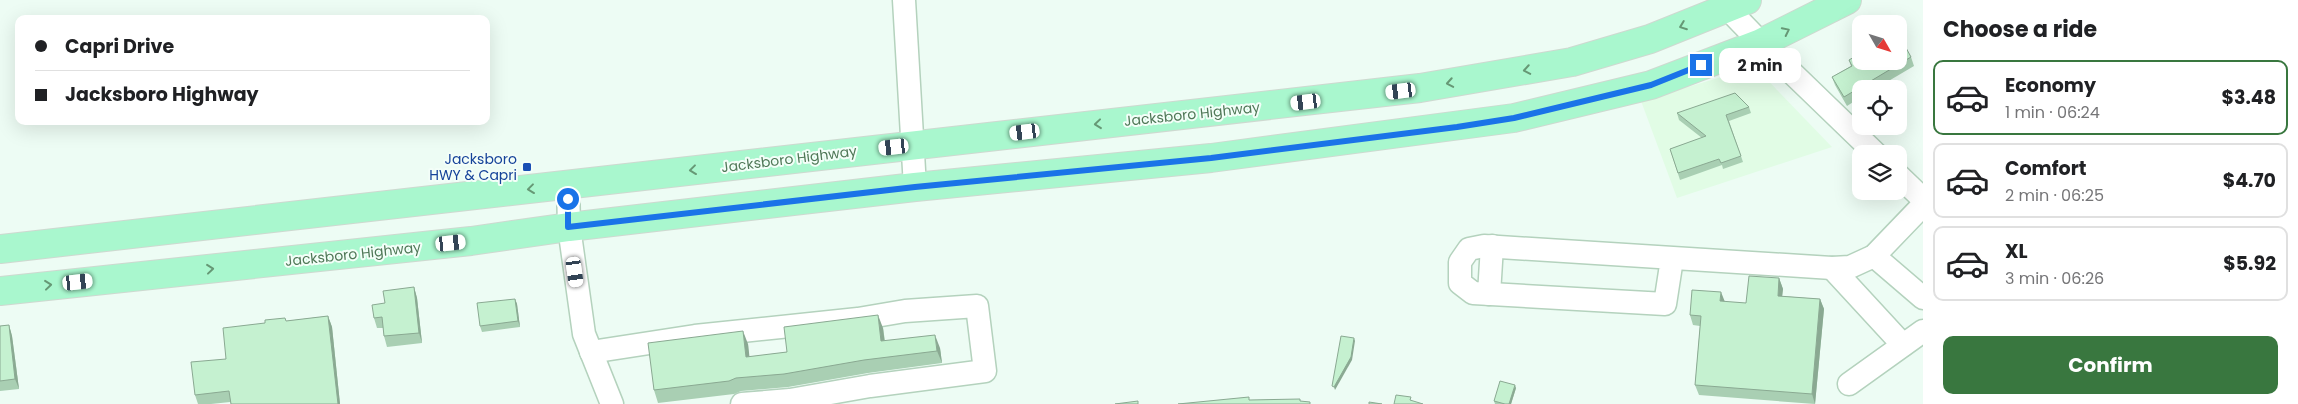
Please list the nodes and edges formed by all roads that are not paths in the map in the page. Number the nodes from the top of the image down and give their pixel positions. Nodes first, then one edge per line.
1 (904, 0) edge
2 (1847, 0) edge
3 (1738, 4) edge
4 (1761, 44) junction
5 (913, 145) junction
6 (1867, 145) edge
7 (568, 184) junction
8 (1907, 184) edge
9 (915, 187) junction
10 (1923, 199) edge
11 (1923, 205) edge
12 (568, 227) junction
13 (1492, 246) junction
14 (0, 249) edge
15 (1874, 256) junction
16 (1672, 259) junction
17 (1832, 268) junction
18 (0, 290) edge
19 (1489, 294) junction
20 (1923, 298) edge
21 (1923, 331) edge
22 (1903, 345) junction
23 (591, 352) junction
24 (1849, 384) dead end
25 (612, 404) edge
26 (742, 404) edge

1 - 5 street
4 -> 2 main road, Jacksboro Highway
3 - 4 street
3 -> 5 main road, Jacksboro Highway
4 - 6 street
4 - 9 main road, Jacksboro Highway
5 -> 7 main road, Jacksboro Highway
5 - 9 street
7 - 12 street
7 -> 14 main road, Jacksboro Highway
8 - 10 street
9 - 12 main road, Jacksboro Highway
11 - 15 street
18 -> 12 main road, Jacksboro Highway
12 - 23 street
13 - 16 street
13 - 19 street
13 - 19 street
15 - 17 street
15 - 20 street
16 - 17 street
16 - 19 street
17 - 22 street
21 - 22 street
22 - 24 street
23 - 25 street
23 - 26 street

